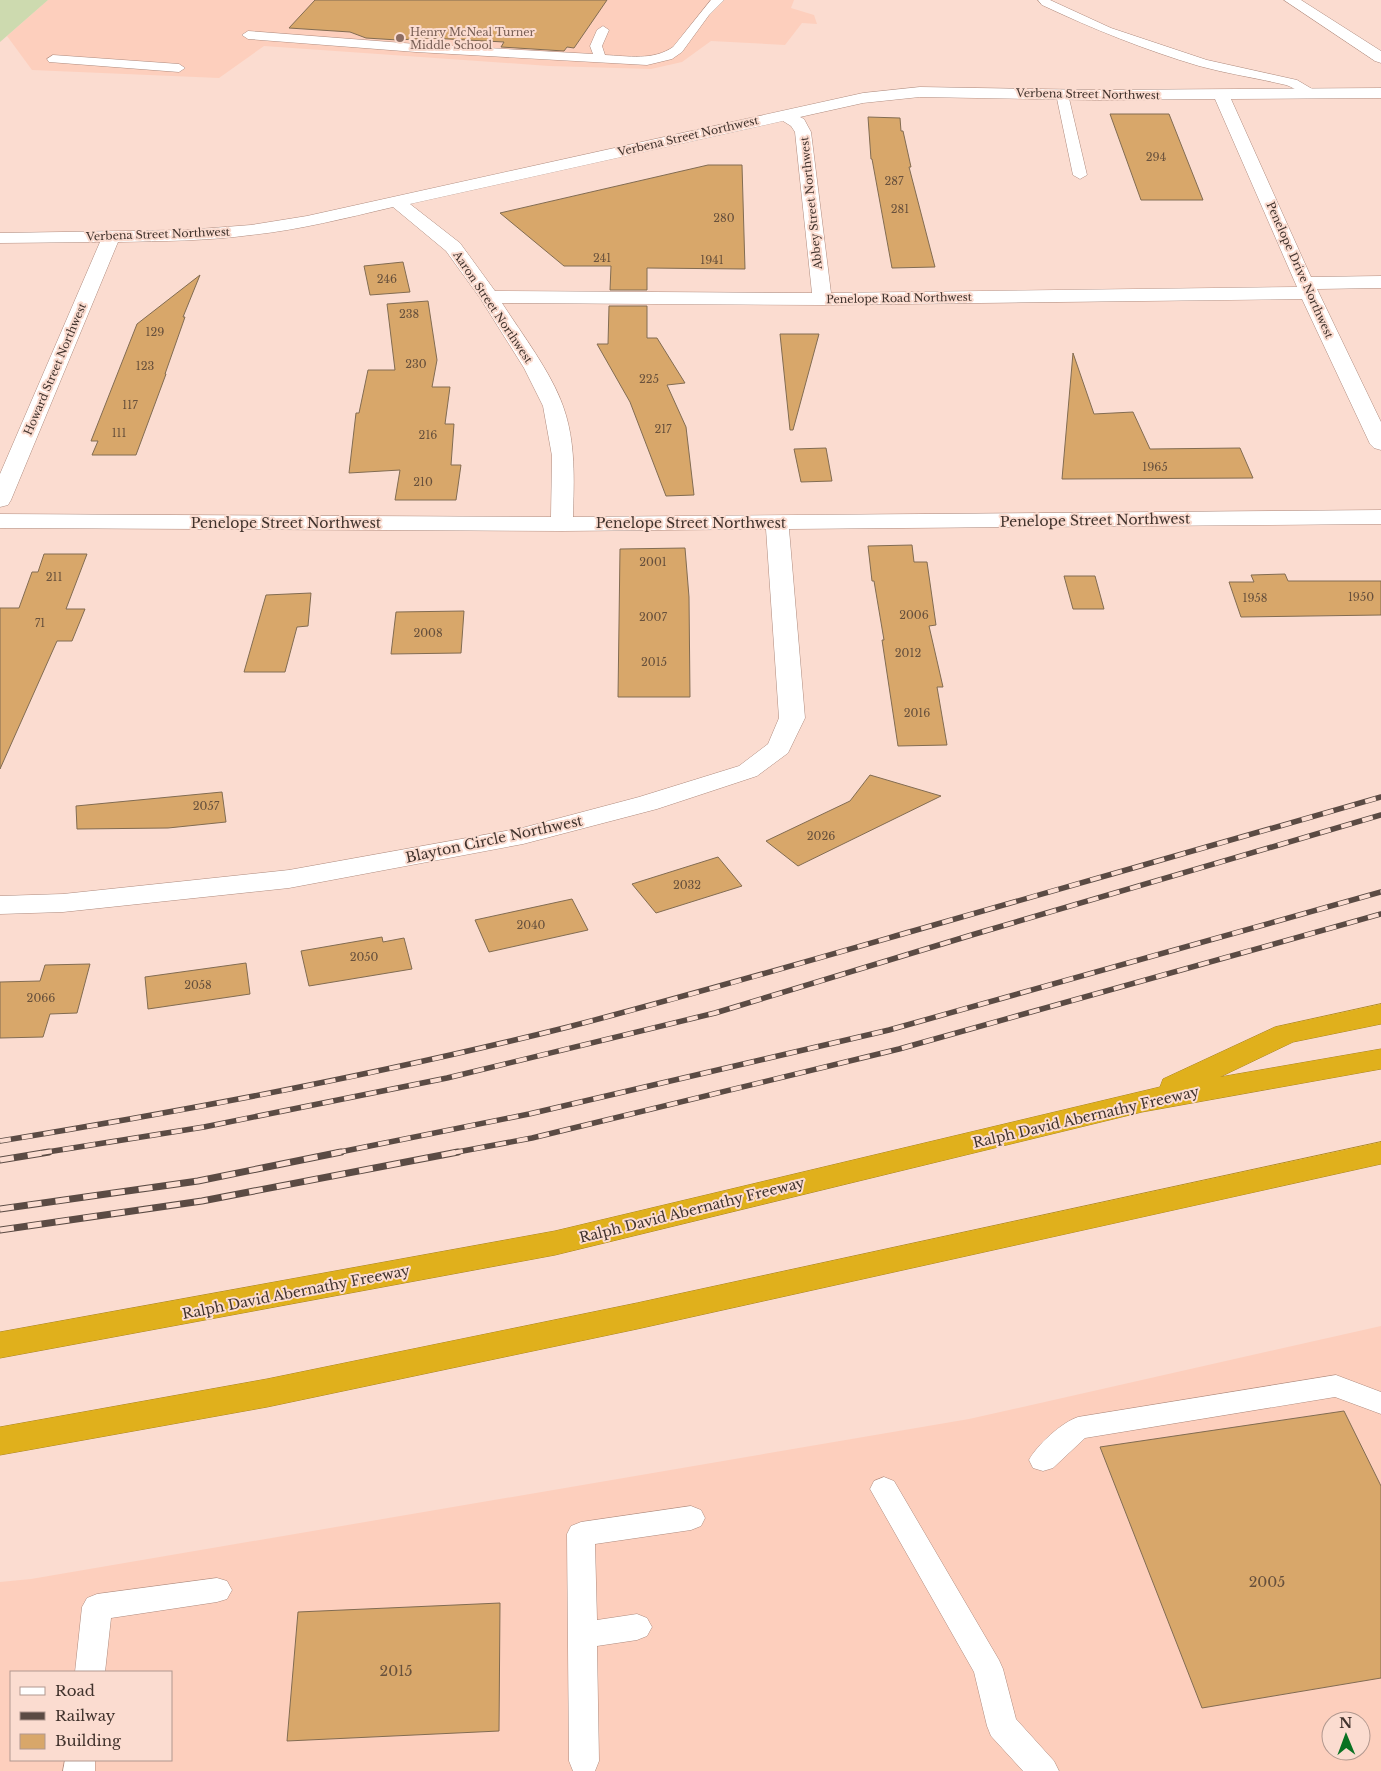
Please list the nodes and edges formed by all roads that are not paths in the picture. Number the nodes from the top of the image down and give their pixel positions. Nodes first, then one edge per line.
1 (718, 0) edge
2 (1044, 0) edge
3 (1291, 0) edge
4 (603, 30) dead end
5 (248, 35) dead end
6 (600, 58) junction
7 (1381, 58) edge
8 (53, 59) dead end
9 (179, 68) dead end
10 (1313, 93) junction
11 (1381, 93) edge
12 (1062, 94) junction
13 (1221, 94) junction
14 (786, 115) junction
15 (1080, 174) dead end
16 (396, 201) junction
17 (111, 237) junction
18 (0, 238) edge
19 (1381, 282) edge
20 (1306, 288) junction
21 (489, 297) junction
22 (822, 299) junction
23 (1381, 444) edge
24 (0, 500) edge
25 (1381, 517) edge
26 (0, 521) edge
27 (777, 523) junction
28 (562, 524) junction
29 (0, 905) edge
30 (1381, 1014) edge
31 (1381, 1059) edge
32 (1142, 1101) junction
33 (1381, 1153) edge
34 (0, 1345) edge
35 (1381, 1403) edge
36 (0, 1442) edge
37 (1042, 1460) dead end
38 (884, 1488) dead end
39 (691, 1518) dead end
40 (217, 1590) dead end
41 (638, 1627) dead end
42 (582, 1635) junction
43 (90, 1671) edge
44 (584, 1761) dead end
45 (1043, 1771) edge

1 - 6 lane
2 - 10 lane
3 - 7 street
4 - 6 lane
5 - 6 lane
8 - 9 lane
10 - 11 street, Verbena Street Northwest
10 - 13 street, Verbena Street Northwest
12 - 13 street, Verbena Street Northwest
12 - 14 street, Verbena Street Northwest
12 - 15 lane
13 - 20 street, Penelope Drive Northwest
14 - 16 street, Verbena Street Northwest
14 - 22 street, Abbey Street Northwest
16 - 17 street, Verbena Street Northwest
16 - 21 street, Aaron Street Northwest
17 - 18 street, Verbena Street Northwest
17 - 24 street, Howard Street Northwest
19 - 20 street, Penelope Road Northwest
20 - 22 street, Penelope Road Northwest
20 - 23 street, Penelope Drive Northwest
21 - 22 street, Penelope Road Northwest
21 - 28 street, Aaron Street Northwest
25 - 27 street, Penelope Street Northwest
26 - 28 street, Penelope Street Northwest
27 - 28 street, Penelope Street Northwest
27 - 29 street, Blayton Circle Northwest
30 - 32 highway
31 - 32 highway, Ralph David Abernathy Freeway
32 - 34 highway, Ralph David Abernathy Freeway
33 - 36 highway
35 - 37 lane
38 - 45 lane
39 - 42 lane
40 - 43 lane
41 - 42 lane
42 - 44 lane

